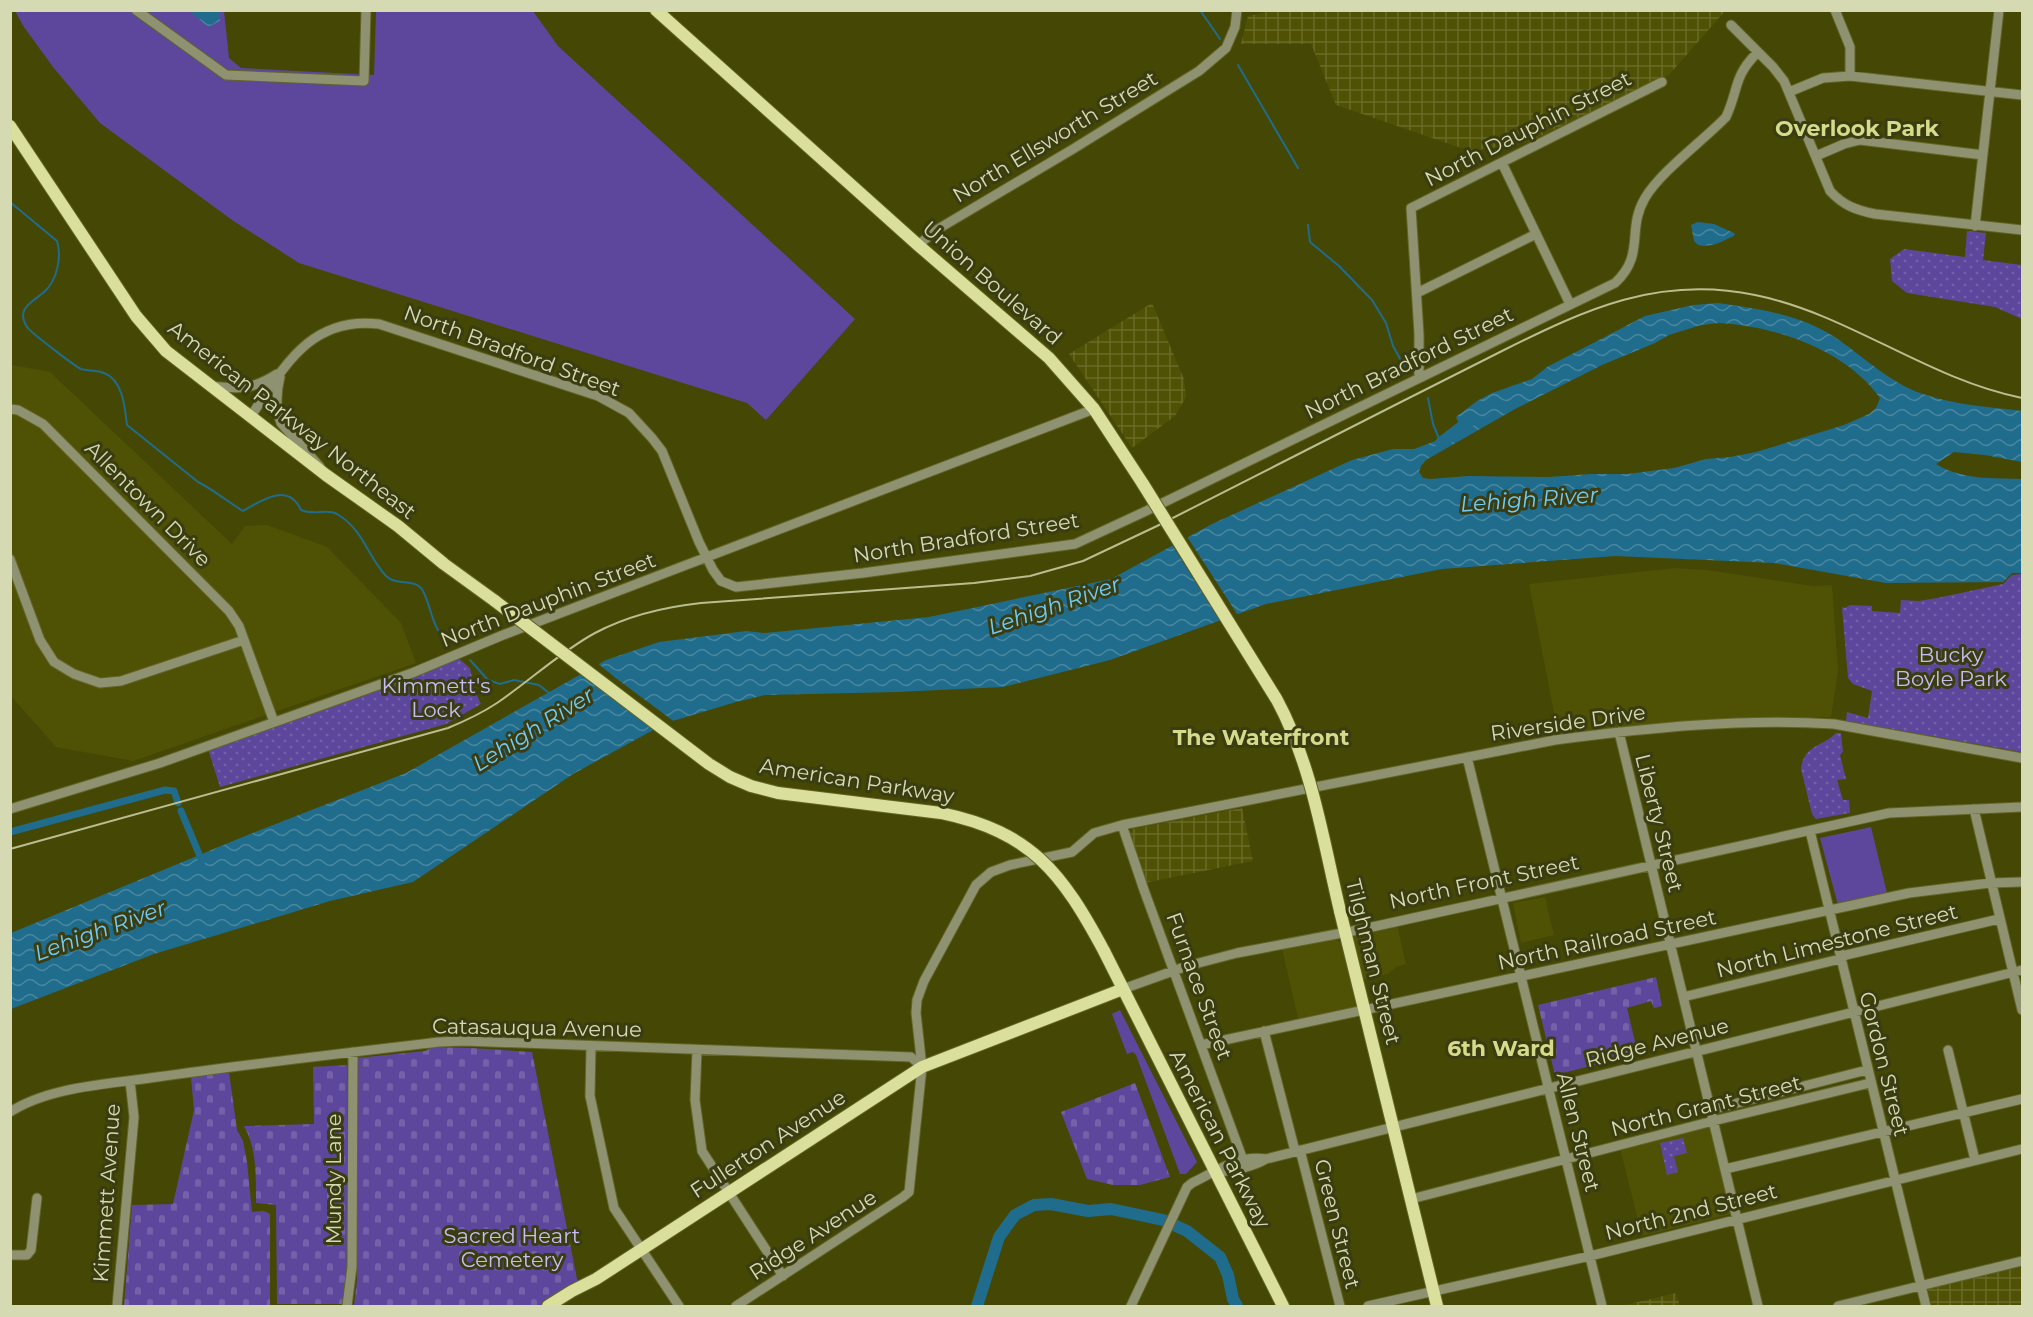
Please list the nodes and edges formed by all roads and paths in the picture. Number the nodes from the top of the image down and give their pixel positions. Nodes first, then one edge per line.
1 (136, 10) edge
2 (366, 10) edge
3 (656, 10) edge
4 (1237, 10) edge
5 (1835, 10) edge
6 (1999, 10) edge
7 (1731, 25) dead end
8 (1757, 53) junction
9 (1850, 76) junction
10 (1662, 82) dead end
11 (1789, 92) junction
12 (1990, 92) junction
13 (2022, 95) edge
14 (10, 126) edge
15 (1983, 155) junction
16 (1816, 156) junction
17 (1502, 163) junction
18 (1975, 226) junction
19 (2022, 231) edge
20 (1536, 234) junction
21 (918, 245) junction
22 (1417, 293) junction
23 (1570, 304) junction
24 (282, 372) junction
25 (1419, 378) junction
26 (211, 386) junction
27 (10, 409) edge
28 (1094, 409) junction
29 (251, 416) junction
30 (326, 475) junction
31 (708, 556) junction
32 (10, 559) edge
33 (495, 601) joint
34 (1240, 639) joint
35 (244, 640) junction
36 (273, 722) junction
37 (1619, 732) junction
38 (1467, 757) junction
39 (2022, 758) edge
40 (2022, 807) edge
41 (10, 809) edge
42 (1974, 809) junction
43 (1122, 825) junction
44 (1809, 831) junction
45 (1651, 866) junction
46 (2022, 882) edge
47 (1990, 883) junction
48 (1502, 897) junction
49 (1829, 911) junction
50 (1999, 919) junction
51 (1344, 932) junction
52 (1670, 945) junction
53 (1840, 959) junction
54 (1174, 971) junction
55 (2018, 972) edge
56 (1521, 977) junction
57 (1123, 989) junction
58 (1683, 997) junction
59 (1364, 1010) junction
60 (2022, 1011) edge
61 (1853, 1012) junction
62 (1264, 1031) junction
63 (1201, 1045) junction
64 (591, 1047) junction
65 (966, 1049) joint
66 (698, 1050) junction
67 (1948, 1050) dead end
68 (353, 1052) junction
69 (1696, 1052) junction
70 (922, 1067) junction
71 (1867, 1070) junction
72 (130, 1081) junction
73 (1870, 1083) junction
74 (1548, 1088) junction
75 (2022, 1099) edge
76 (1710, 1110) junction
77 (10, 1112) edge
78 (1964, 1112) junction
79 (1713, 1121) junction
80 (1393, 1127) junction
81 (1882, 1131) junction
82 (2022, 1149) edge
83 (1297, 1151) junction
84 (1266, 1159) junction
85 (1243, 1160) junction
86 (1566, 1160) junction
87 (1975, 1160) junction
88 (1725, 1169) junction
89 (1215, 1172) junction
90 (1894, 1180) junction
91 (730, 1192) junction
92 (909, 1192) joint
93 (37, 1198) dead end
94 (1411, 1199) junction
95 (1737, 1219) junction
96 (642, 1249) junction
97 (10, 1255) edge
98 (1590, 1256) junction
99 (2022, 1261) edge
100 (783, 1276) junction
101 (596, 1280) junction
102 (1920, 1285) junction
103 (1433, 1291) junction
104 (117, 1306) edge
105 (347, 1306) edge
106 (548, 1306) edge
107 (563, 1306) edge
108 (679, 1306) edge
109 (736, 1306) edge
110 (1131, 1306) edge
111 (1283, 1306) edge
112 (1340, 1306) edge
113 (1368, 1306) edge
114 (1437, 1306) edge
115 (1602, 1306) edge
116 (1758, 1306) edge
117 (1838, 1306) edge
118 (1926, 1306) edge

1 - 2 street
3 - 21 main road, Union Boulevard
4 - 21 street, North Ellsworth Street
5 - 9 street
6 - 12 street
7 - 8 street
8 - 11 street
8 - 23 street, North Bradford Street
9 - 11 street
9 - 12 street
10 - 17 street, North Dauphin Street
11 - 16 street
12 - 13 street
12 - 15 street
14 - 26 main road, American Parkway Northeast
15 - 16 street
15 - 18 street
16 - 18 street
17 - 20 street
17 - 22 street, North Dauphin Street
18 - 19 street
20 - 22 street
20 - 23 street
21 - 28 main road, Union Boulevard
22 - 25 street
23 - 25 street, North Bradford Street
24 - 26 street
24 - 29 street, North Bradford Street
24 - 30 street
24 - 31 street, North Bradford Street
25 - 31 street, North Bradford Street
26 - 29 main road, American Parkway Northeast
27 - 35 street, Allentown Drive
28 - 31 street, North Dauphin Street
28 - 34 main road, Union Boulevard, bridge
29 - 30 main road, American Parkway Northeast
30 - 33 main road, American Parkway Northeast
31 - 36 street, North Dauphin Street
32 - 35 street
33 - 57 main road, American Parkway, bridge
34 - 51 main road, Tilghman Street, bridge
35 - 36 street, Allentown Drive
36 - 41 street, North Dauphin Street
37 - 38 street, Riverside Drive
37 - 39 street, Riverside Drive
37 - 45 street, Liberty Street
38 - 43 street, Riverside Drive
38 - 48 street, Allen Street
40 - 42 street, North Front Street
42 - 44 street, North Front Street
42 - 47 street
43 - 54 street, Furnace Street
43 - 70 street, Riverside Drive
44 - 45 street, North Front Street
44 - 49 street, Gordon Street
45 - 48 street, North Front Street
45 - 52 street, Liberty Street
46 - 47 street, North Railroad Street
47 - 49 street, North Railroad Street
47 - 50 street
48 - 51 street, North Front Street
48 - 56 street, Allen Street
49 - 52 street, North Railroad Street
49 - 53 street, Gordon Street
50 - 53 street, North Limestone Street
50 - 55 street
51 - 54 street, North Front Street
51 - 59 main road, Tilghman Street
52 - 56 street, North Railroad Street
52 - 58 street, Liberty Street
53 - 58 street, North Limestone Street
53 - 61 street, Gordon Street
54 - 57 street, North Front Street
54 - 63 street, Furnace Street
55 - 60 street
55 - 61 street, Ridge Avenue
56 - 59 street, North Railroad Street
56 - 74 street, Allen Street
57 - 65 main road, North Front Street
57 - 89 main road, American Parkway
58 - 69 street, Liberty Street
59 - 62 street, North Railroad Street
59 - 80 main road, Tilghman Street
61 - 69 street, Ridge Avenue
61 - 71 street, Gordon Street
62 - 63 street, North Railroad Street
62 - 83 street, Green Street
63 - 85 street, Furnace Street
64 - 66 street, Catasauqua Avenue
64 - 68 street, Catasauqua Avenue
64 - 96 street
65 - 70 main road, Fullerton Avenue
66 - 70 street, Catasauqua Avenue
66 - 91 street
67 - 78 street
68 - 72 street, Catasauqua Avenue
68 - 105 street, Mundy Lane
69 - 74 street, Ridge Avenue
69 - 76 street, Liberty Street
70 - 91 main road, Fullerton Avenue
70 - 92 street, Riverside Drive
71 - 73 street, Gordon Street
71 - 76 street
72 - 77 street, Catasauqua Avenue
72 - 104 street, Kimmett Avenue
73 - 79 street, North Grant Street
73 - 81 street, Gordon Street
74 - 80 street, Ridge Avenue
74 - 86 street, Allen Street
75 - 78 street
76 - 79 street, Liberty Street
78 - 81 street
78 - 87 street
79 - 86 street, North Grant Street
79 - 88 street, Liberty Street
80 - 83 street, Ridge Avenue
80 - 94 main road, Tilghman Street
81 - 88 street
81 - 90 street, Gordon Street
82 - 87 street, North 2nd Street
83 - 84 street, Ridge Avenue
83 - 112 street, Green Street
84 - 85 street, Ridge Avenue
84 - 89 street, Ridge Avenue
85 - 89 street, Ridge Avenue
86 - 94 street, North Grant Street
86 - 98 street, Allen Street
87 - 90 street, North 2nd Street
88 - 95 street, Liberty Street
89 - 110 street
89 - 111 main road, American Parkway
90 - 95 street, North 2nd Street
90 - 102 street, Gordon Street
91 - 96 main road, Fullerton Avenue
91 - 100 street
92 - 100 street, Ridge Avenue
93 - 97 street
94 - 103 main road, Tilghman Street
95 - 98 street, North 2nd Street
95 - 116 street, Liberty Street
96 - 101 main road, Fullerton Avenue
96 - 108 street
98 - 103 street, North 2nd Street
98 - 115 street, Allen Street
99 - 102 street
100 - 109 street, Ridge Avenue
101 - 106 main road, Fullerton Avenue
101 - 107 main road, Fullerton Avenue
102 - 117 street
102 - 118 street, Gordon Street
103 - 113 street, North 2nd Street
103 - 114 main road, Tilghman Street

